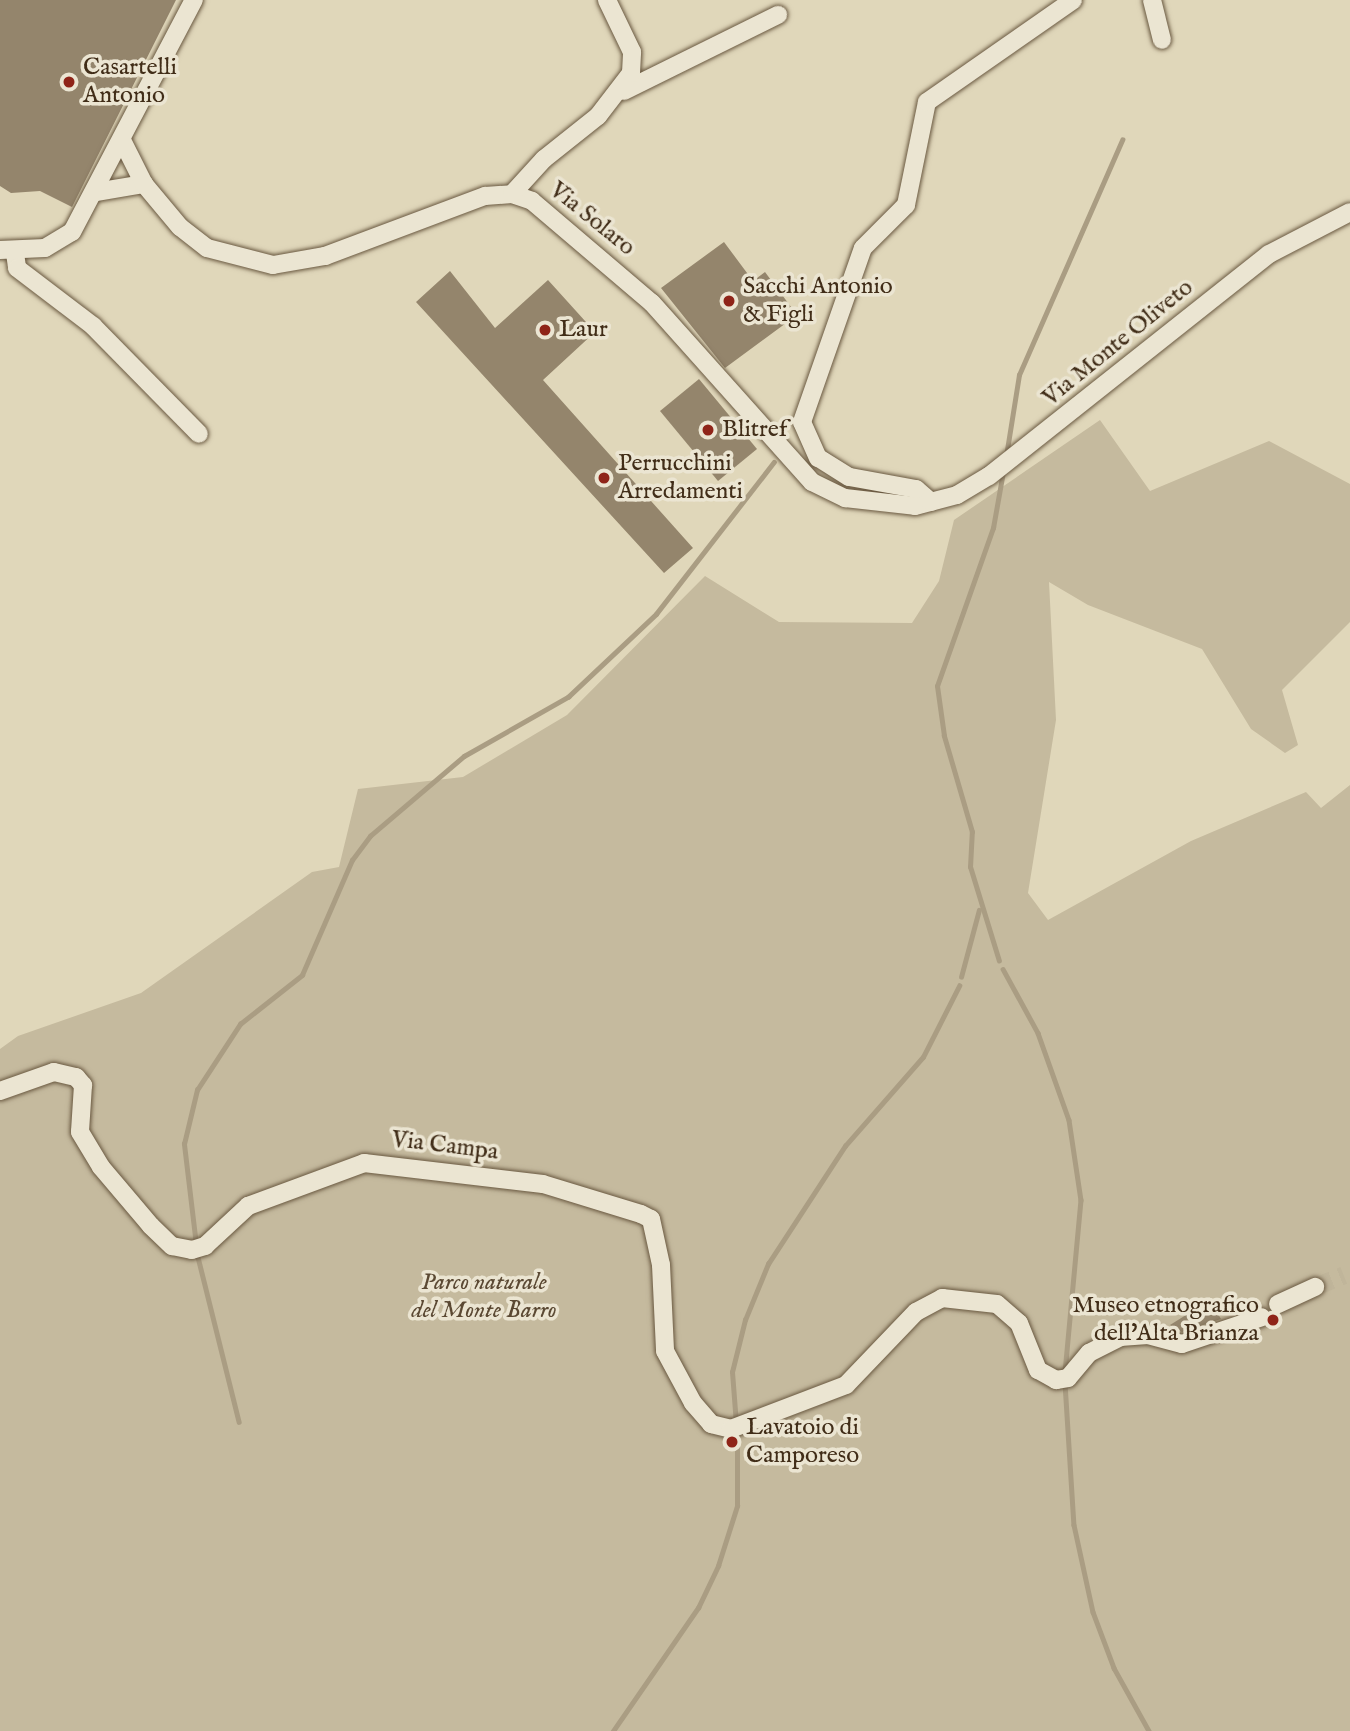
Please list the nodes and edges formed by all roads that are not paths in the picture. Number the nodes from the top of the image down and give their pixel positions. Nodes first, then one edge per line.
1 (194, 0) edge
2 (607, 0) edge
3 (1073, 0) edge
4 (1152, 0) edge
5 (778, 15) dead end
6 (1162, 40) dead end
7 (621, 93) junction
8 (122, 140) junction
9 (144, 184) junction
10 (96, 192) junction
11 (512, 194) junction
12 (1350, 212) edge
13 (8, 251) edge
14 (200, 434) dead end
15 (923, 504) junction
16 (0, 1091) edge
17 (1315, 1287) tunnel mouth
18 (1278, 1304) dead end
19 (1262, 1317) dead end

1 - 8 street
2 - 7 street
3 - 15 street
4 - 6 street
5 - 7 street
7 - 11 street
8 - 9 street, Via Solaro
8 - 10 street
9 - 10 street
9 - 11 street, Via Solaro
10 - 13 street
11 - 15 street, Via Solaro
12 - 15 street, Via Monte Oliveto
13 - 14 street
16 - 19 street, Via Campa
17 - 18 street

